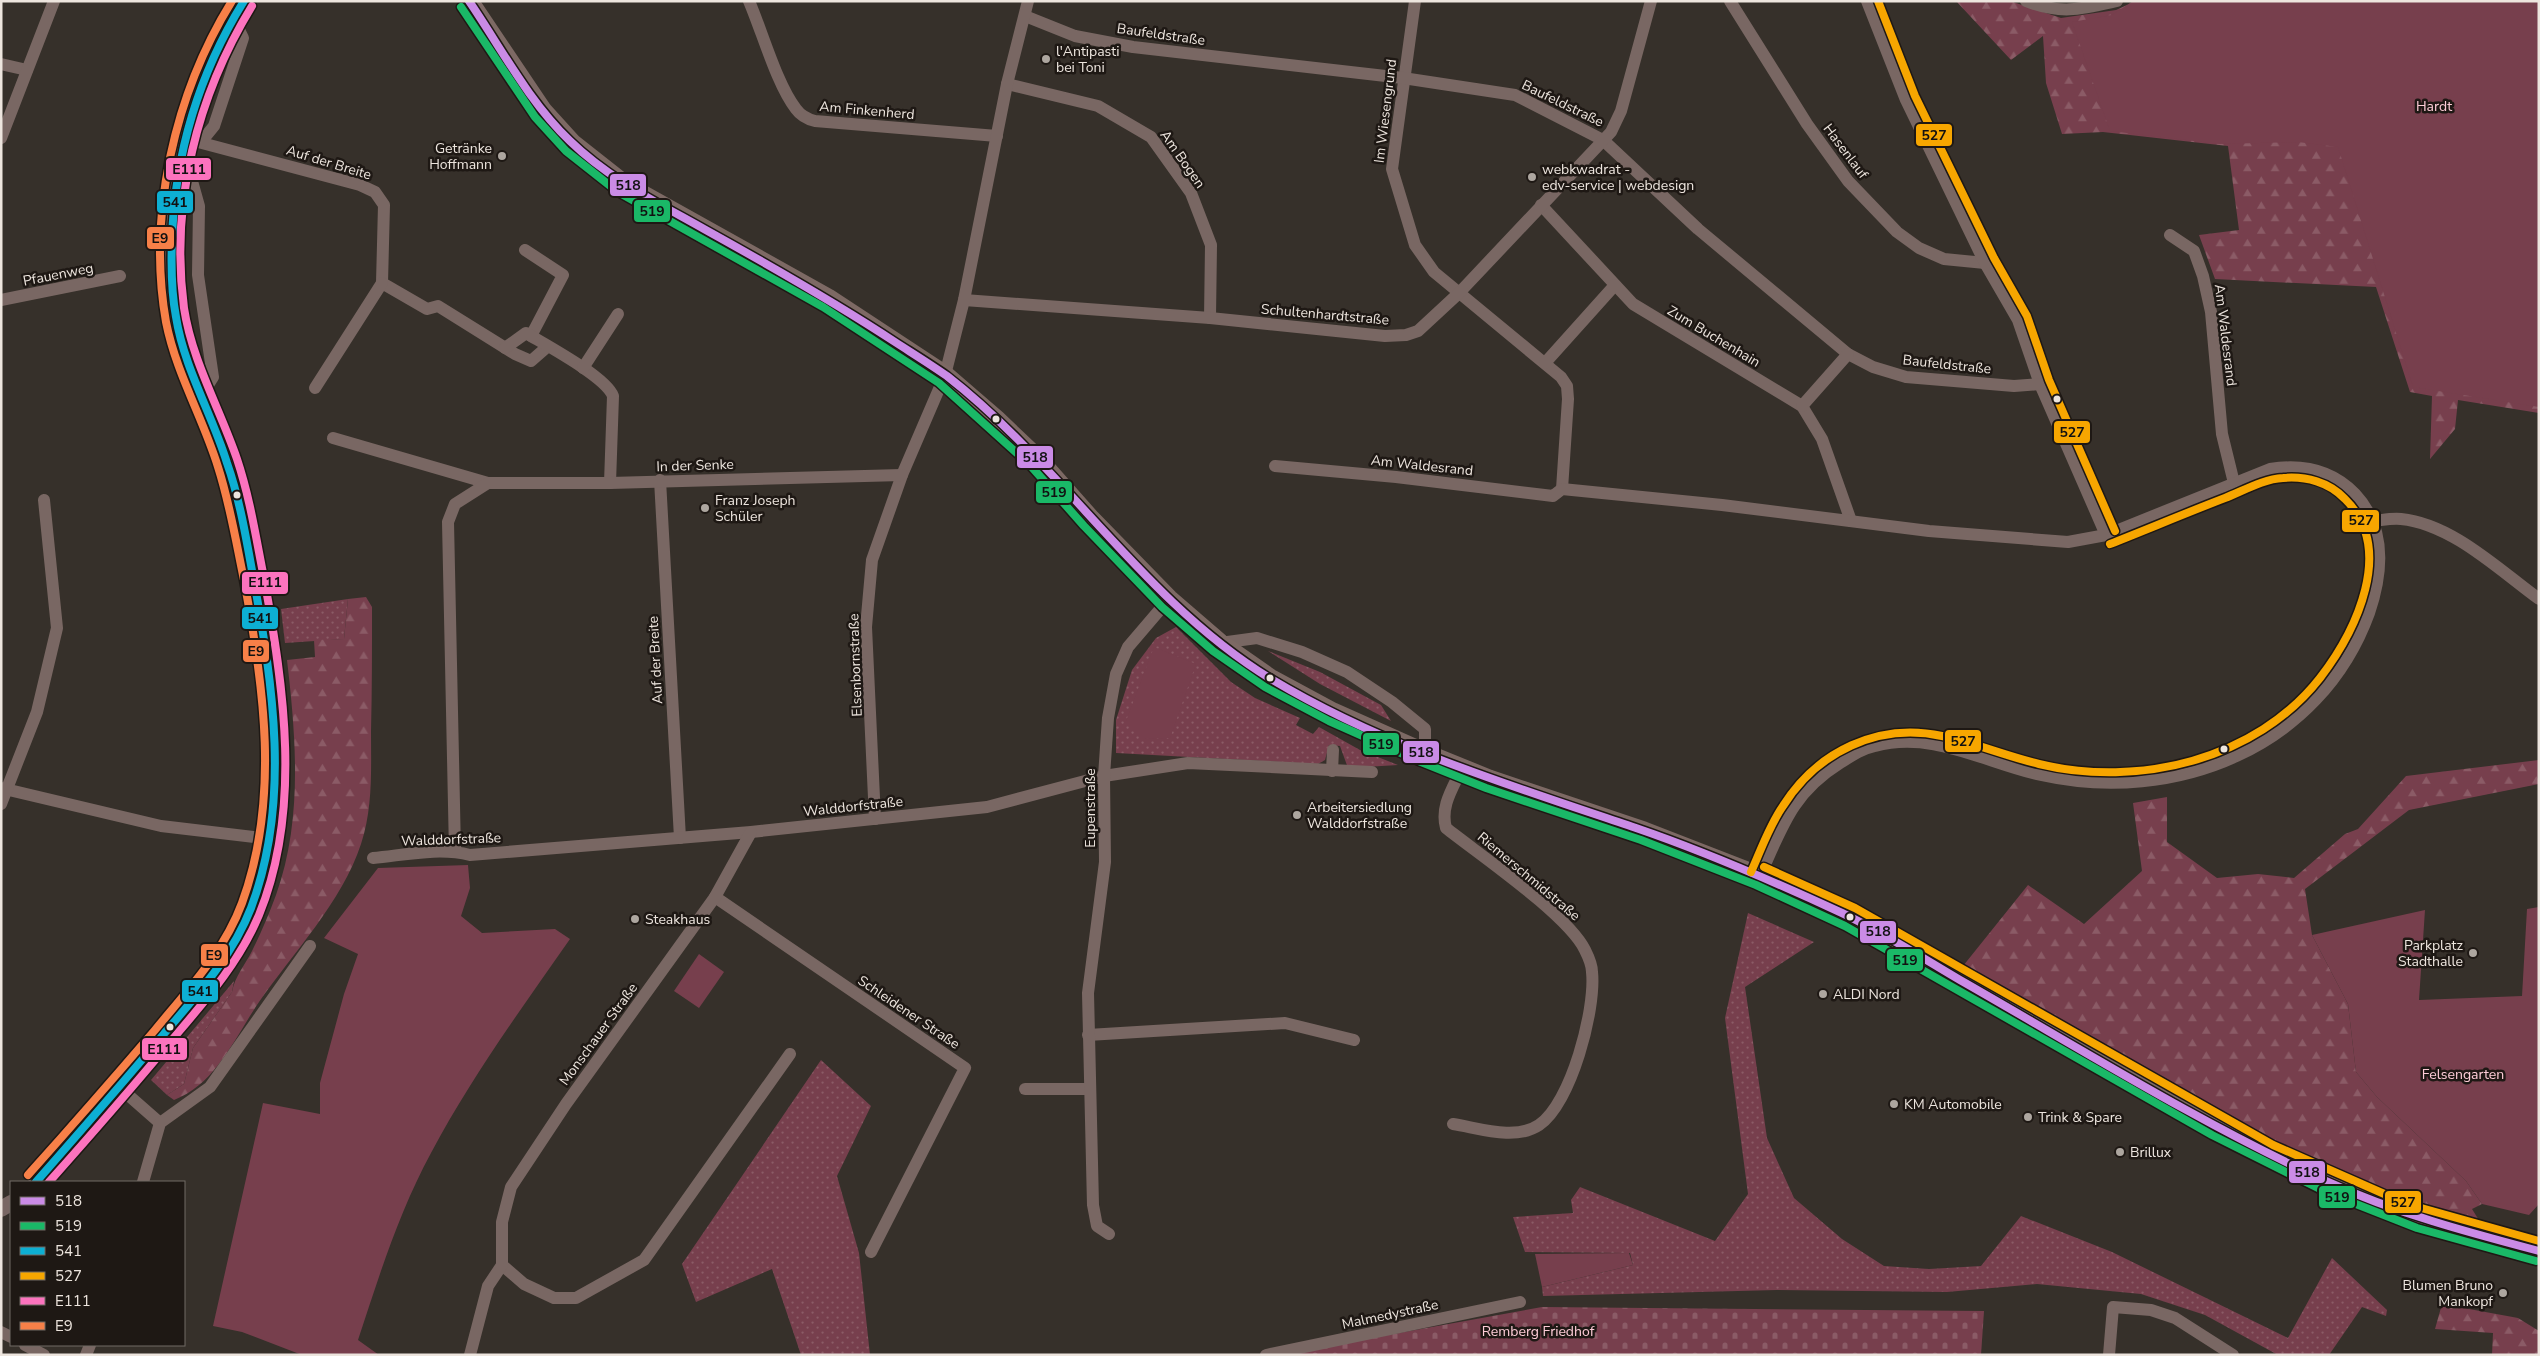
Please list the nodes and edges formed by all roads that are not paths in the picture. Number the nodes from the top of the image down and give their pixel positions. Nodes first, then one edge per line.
1 (54, 1) edge
2 (244, 1) edge
3 (469, 1) edge
4 (749, 1) edge
5 (1028, 1) edge
6 (1415, 1) edge
7 (1651, 1) edge
8 (1730, 1) edge
9 (1867, 1) edge
10 (2026, 1) edge
11 (2117, 1) edge
12 (233, 16) junction
13 (1024, 16) junction
14 (1, 64) edge
15 (27, 70) junction
16 (1403, 78) junction
17 (1007, 84) junction
18 (997, 136) junction
19 (1, 138) edge
20 (183, 138) junction
21 (1603, 140) junction
22 (201, 142) junction
23 (178, 162) junction
24 (1541, 206) junction
25 (2170, 234) dead end
26 (525, 250) dead end
27 (1985, 263) junction
28 (120, 276) dead end
29 (382, 283) junction
30 (1615, 285) junction
31 (1459, 293) junction
32 (1, 300) edge
33 (964, 300) junction
34 (618, 314) dead end
35 (1210, 318) junction
36 (531, 336) junction
37 (547, 347) junction
38 (506, 348) junction
39 (1848, 354) junction
40 (1545, 363) junction
41 (583, 368) junction
42 (945, 375) junction
43 (2040, 384) junction
44 (315, 388) dead end
45 (201, 396) junction
46 (1802, 406) junction
47 (334, 438) dead end
48 (1275, 466) dead end
49 (902, 475) junction
50 (660, 480) junction
51 (2234, 482) junction
52 (488, 483) junction
53 (610, 483) junction
54 (1562, 489) junction
55 (44, 500) dead end
56 (1851, 521) junction
57 (2374, 521) junction
58 (2106, 535) junction
59 (1169, 599) junction
60 (2539, 599) edge
61 (1220, 643) junction
62 (1333, 750) dead end
63 (1425, 753) junction
64 (1462, 768) junction
65 (1332, 772) junction
66 (1372, 772) dead end
67 (1104, 776) junction
68 (4, 789) edge
69 (1, 804) edge
70 (875, 820) junction
71 (751, 832) junction
72 (680, 838) junction
73 (271, 839) junction
74 (455, 852) junction
75 (373, 858) dead end
76 (1760, 876) junction
77 (715, 897) junction
78 (310, 946) dead end
79 (1088, 1035) junction
80 (1354, 1040) dead end
81 (790, 1054) dead end
82 (118, 1087) junction
83 (1025, 1089) dead end
84 (1090, 1089) junction
85 (160, 1123) junction
86 (1453, 1124) dead end
87 (37, 1181) edge
88 (142, 1181) edge
89 (1109, 1234) dead end
90 (871, 1252) dead end
91 (2539, 1252) edge
92 (502, 1265) junction
93 (1520, 1302) dead end
94 (27, 1346) edge
95 (44, 1355) edge
96 (470, 1355) edge
97 (1266, 1355) edge
98 (2109, 1355) edge
99 (2233, 1355) edge

1 - 15 street
2 - 12 street
3 - 42 main road
4 - 18 street, Am Finkenherd
5 - 13 street, Elsenbornstraße
6 - 16 street, Im Wiesengrund
7 - 21 street, Schultenhardtstraße
8 - 27 street, Hasenlauf
9 - 27 street
10 - 11 street
12 - 20 street
12 - 22 street
13 - 16 street, Baufeldstraße
13 - 17 street, Elsenbornstraße
14 - 15 street
15 - 19 street
16 - 21 street, Baufeldstraße
16 - 31 street, Im Wiesengrund
17 - 18 street, Elsenbornstraße
17 - 35 street, Am Bogen
18 - 33 street, Elsenbornstraße
20 - 22 street, Auf der Breite
20 - 23 street
21 - 24 street, Schultenhardtstraße
21 - 39 street, Baufeldstraße
22 - 29 street, Auf der Breite
23 - 45 street
23 - 45 street
24 - 30 street, Zum Buchenhain
24 - 31 street, Schultenhardtstraße
25 - 51 street, Am Waldesrand
26 - 36 street
27 - 43 street
28 - 32 street, Pfauenweg
29 - 38 street
29 - 44 street
30 - 40 street
30 - 46 street, Zum Buchenhain
31 - 35 street, Schultenhardtstraße
31 - 40 street
33 - 35 street, Schultenhardtstraße
33 - 42 street, Elsenbornstraße
34 - 41 street
36 - 37 street
36 - 38 street
37 - 38 street
37 - 41 street
39 - 43 street, Baufeldstraße
39 - 46 street
40 - 54 street
41 - 53 street
42 - 49 street, Elsenbornstraße
42 - 59 main road
43 - 58 street
45 - 73 street
46 - 56 street
47 - 52 street, In der Senke
48 - 54 street, Am Waldesrand
49 - 50 street, In der Senke
49 - 70 street, Elsenbornstraße
50 - 53 street, In der Senke
50 - 72 street, Auf der Breite
51 - 57 street, Am Waldesrand
51 - 58 street, Am Waldesrand
52 - 53 street, In der Senke
52 - 74 street
54 - 56 street, Am Waldesrand
55 - 68 street
56 - 58 street, Am Waldesrand
57 - 60 street
57 - 76 street, Am Waldesrand
59 - 61 main road
59 - 67 street, Eupenstraße
61 - 63 main road
61 - 63 street
62 - 65 street
63 - 64 main road
64 - 76 main road
64 - 86 street, Riemerschmidstraße
65 - 66 street, Walddorfstraße
65 - 67 street, Walddorfstraße
67 - 70 street, Walddorfstraße
67 - 79 street, Eupenstraße
68 - 69 street
68 - 73 street
70 - 71 street, Walddorfstraße
71 - 72 street, Walddorfstraße
71 - 77 street, Monschauer Straße
72 - 74 street, Walddorfstraße
73 - 82 street
74 - 75 street, Walddorfstraße
76 - 91 main road
77 - 90 street, Schleidener Straße
77 - 92 street, Monschauer Straße
78 - 85 street
79 - 80 street
79 - 84 street, Eupenstraße
81 - 92 street
82 - 85 street
82 - 87 street
83 - 84 street
84 - 89 street, Eupenstraße
85 - 88 street
92 - 96 street
93 - 97 street, Malmedystraße
94 - 95 street
98 - 99 street

